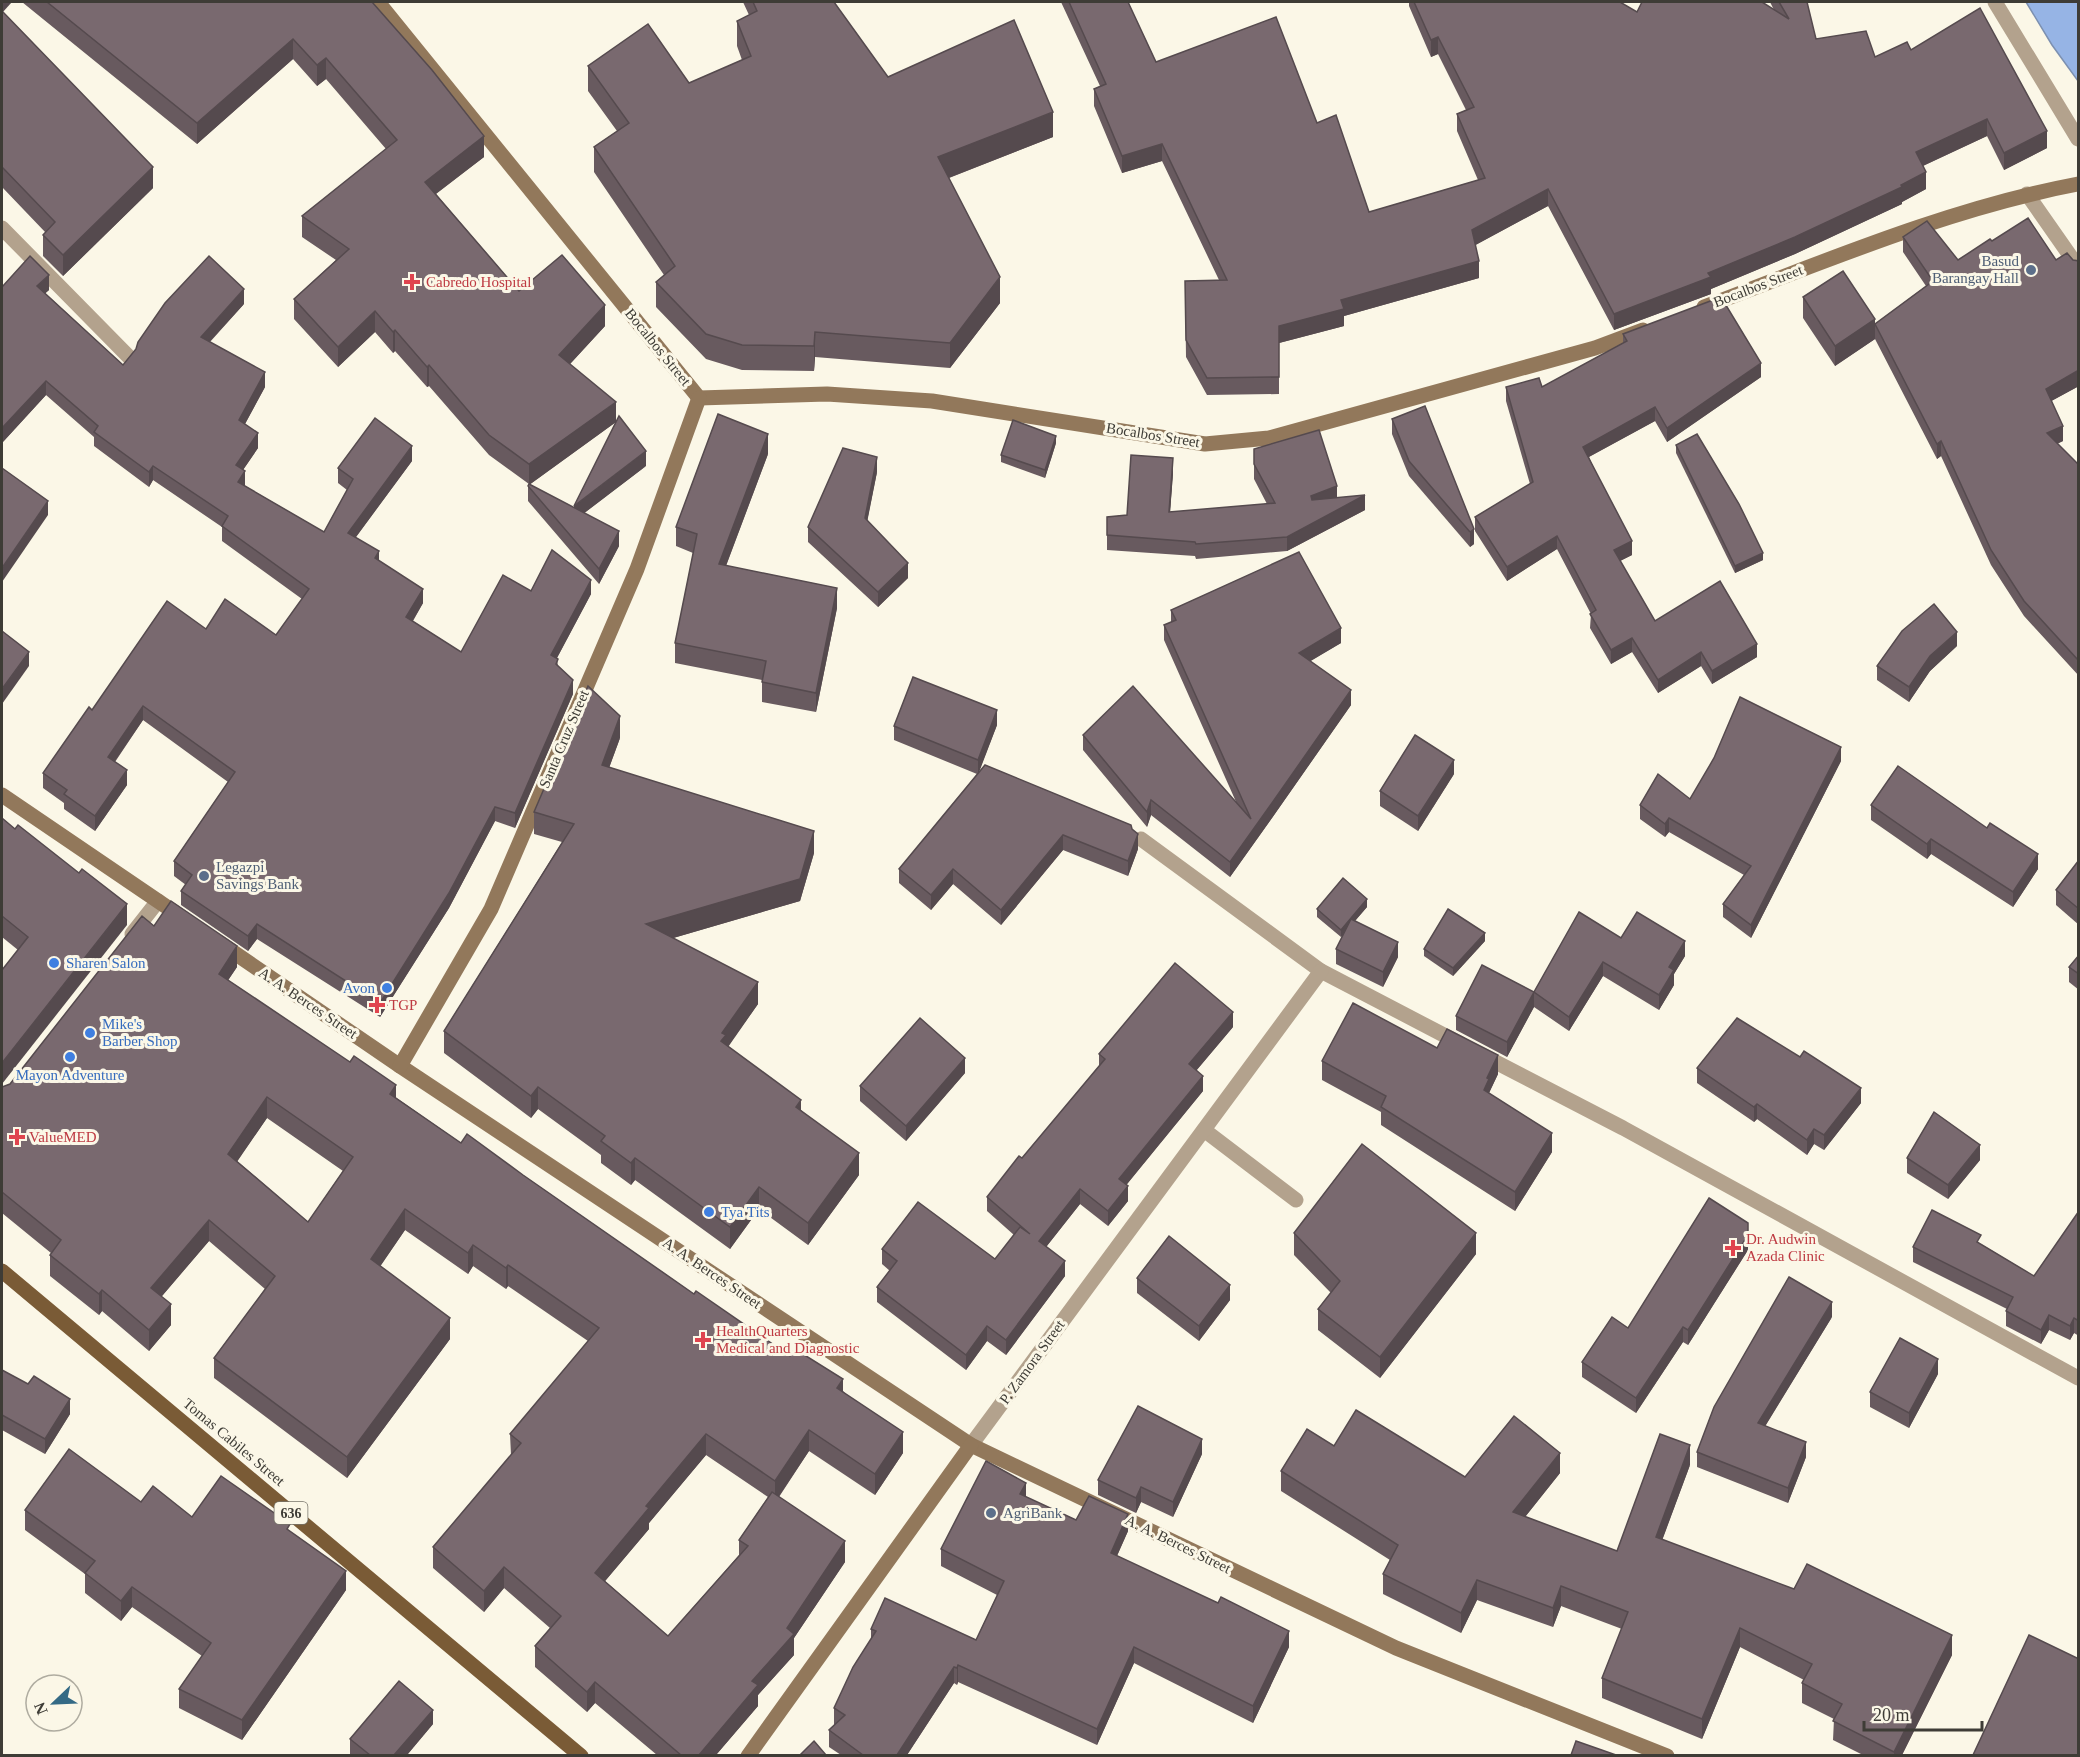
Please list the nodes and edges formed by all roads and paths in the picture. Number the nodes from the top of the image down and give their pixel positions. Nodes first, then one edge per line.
1 (378, 2) edge
2 (1995, 2) edge
3 (2079, 139) edge
4 (2079, 184) edge
5 (2027, 194) junction
6 (2, 228) edge
7 (2079, 267) edge
8 (1692, 311) edge
9 (1660, 324) edge
10 (129, 357) edge
11 (699, 398) junction
12 (2, 795) edge
13 (1141, 839) dead end
14 (159, 901) junction
15 (123, 946) edge
16 (1321, 971) junction
17 (400, 1066) junction
18 (1204, 1130) junction
19 (1296, 1200) dead end
20 (2, 1271) edge
21 (2079, 1378) edge
22 (971, 1445) junction
23 (581, 1755) edge
24 (748, 1755) edge
25 (1667, 1755) edge

1 - 11 street, Bocalbos Street
2 - 3 street
4 - 5 street, Bocalbos Street
5 - 7 street
5 - 8 street, Bocalbos Street
6 - 10 street
9 - 11 street, Bocalbos Street
11 - 17 street, Santa Cruz Street
12 - 14 street, A. A. Berces Street
13 - 16 street
14 - 15 street
14 - 17 street, A. A. Berces Street
16 - 18 street, P. Zamora Street
16 - 21 street
17 - 22 street, A. A. Berces Street
18 - 19 street
18 - 22 street, P. Zamora Street
20 - 23 main road, Tomas Cabiles Street / 636
22 - 24 street, P. Zamora Street
22 - 25 street, A. A. Berces Street

